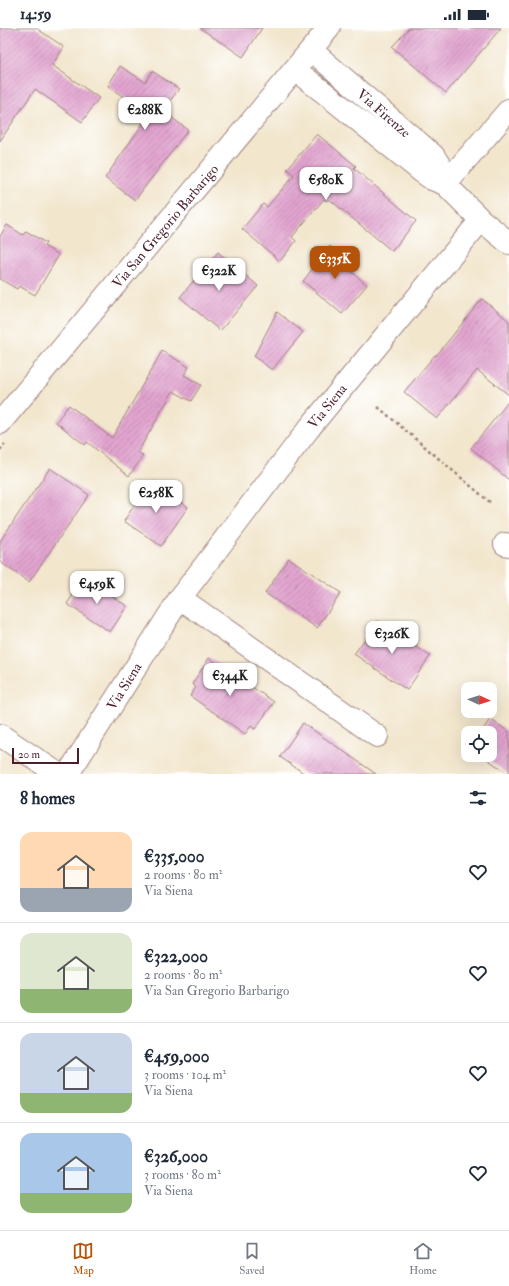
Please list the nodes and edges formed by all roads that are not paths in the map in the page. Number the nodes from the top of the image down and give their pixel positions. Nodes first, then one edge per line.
1 (330, 28) edge
2 (311, 50) junction
3 (295, 70) junction
4 (509, 110) edge
5 (445, 184) junction
6 (481, 220) junction
7 (509, 243) edge
8 (0, 423) edge
9 (180, 598) junction
10 (0, 735) edge
11 (378, 736) dead end
12 (58, 774) edge
13 (68, 774) edge

1 - 2 street, Via San Gregorio Barbarigo
2 - 3 street, Via San Gregorio Barbarigo
2 - 5 street, Via Firenze
3 - 5 street, Via Firenze
3 - 8 street, Via San Gregorio Barbarigo
4 - 5 street
5 - 6 street, Via Firenze
6 - 7 street, Via Firenze
6 - 9 street, Via Siena
9 - 11 street
9 - 13 street, Via Siena
10 - 12 street

